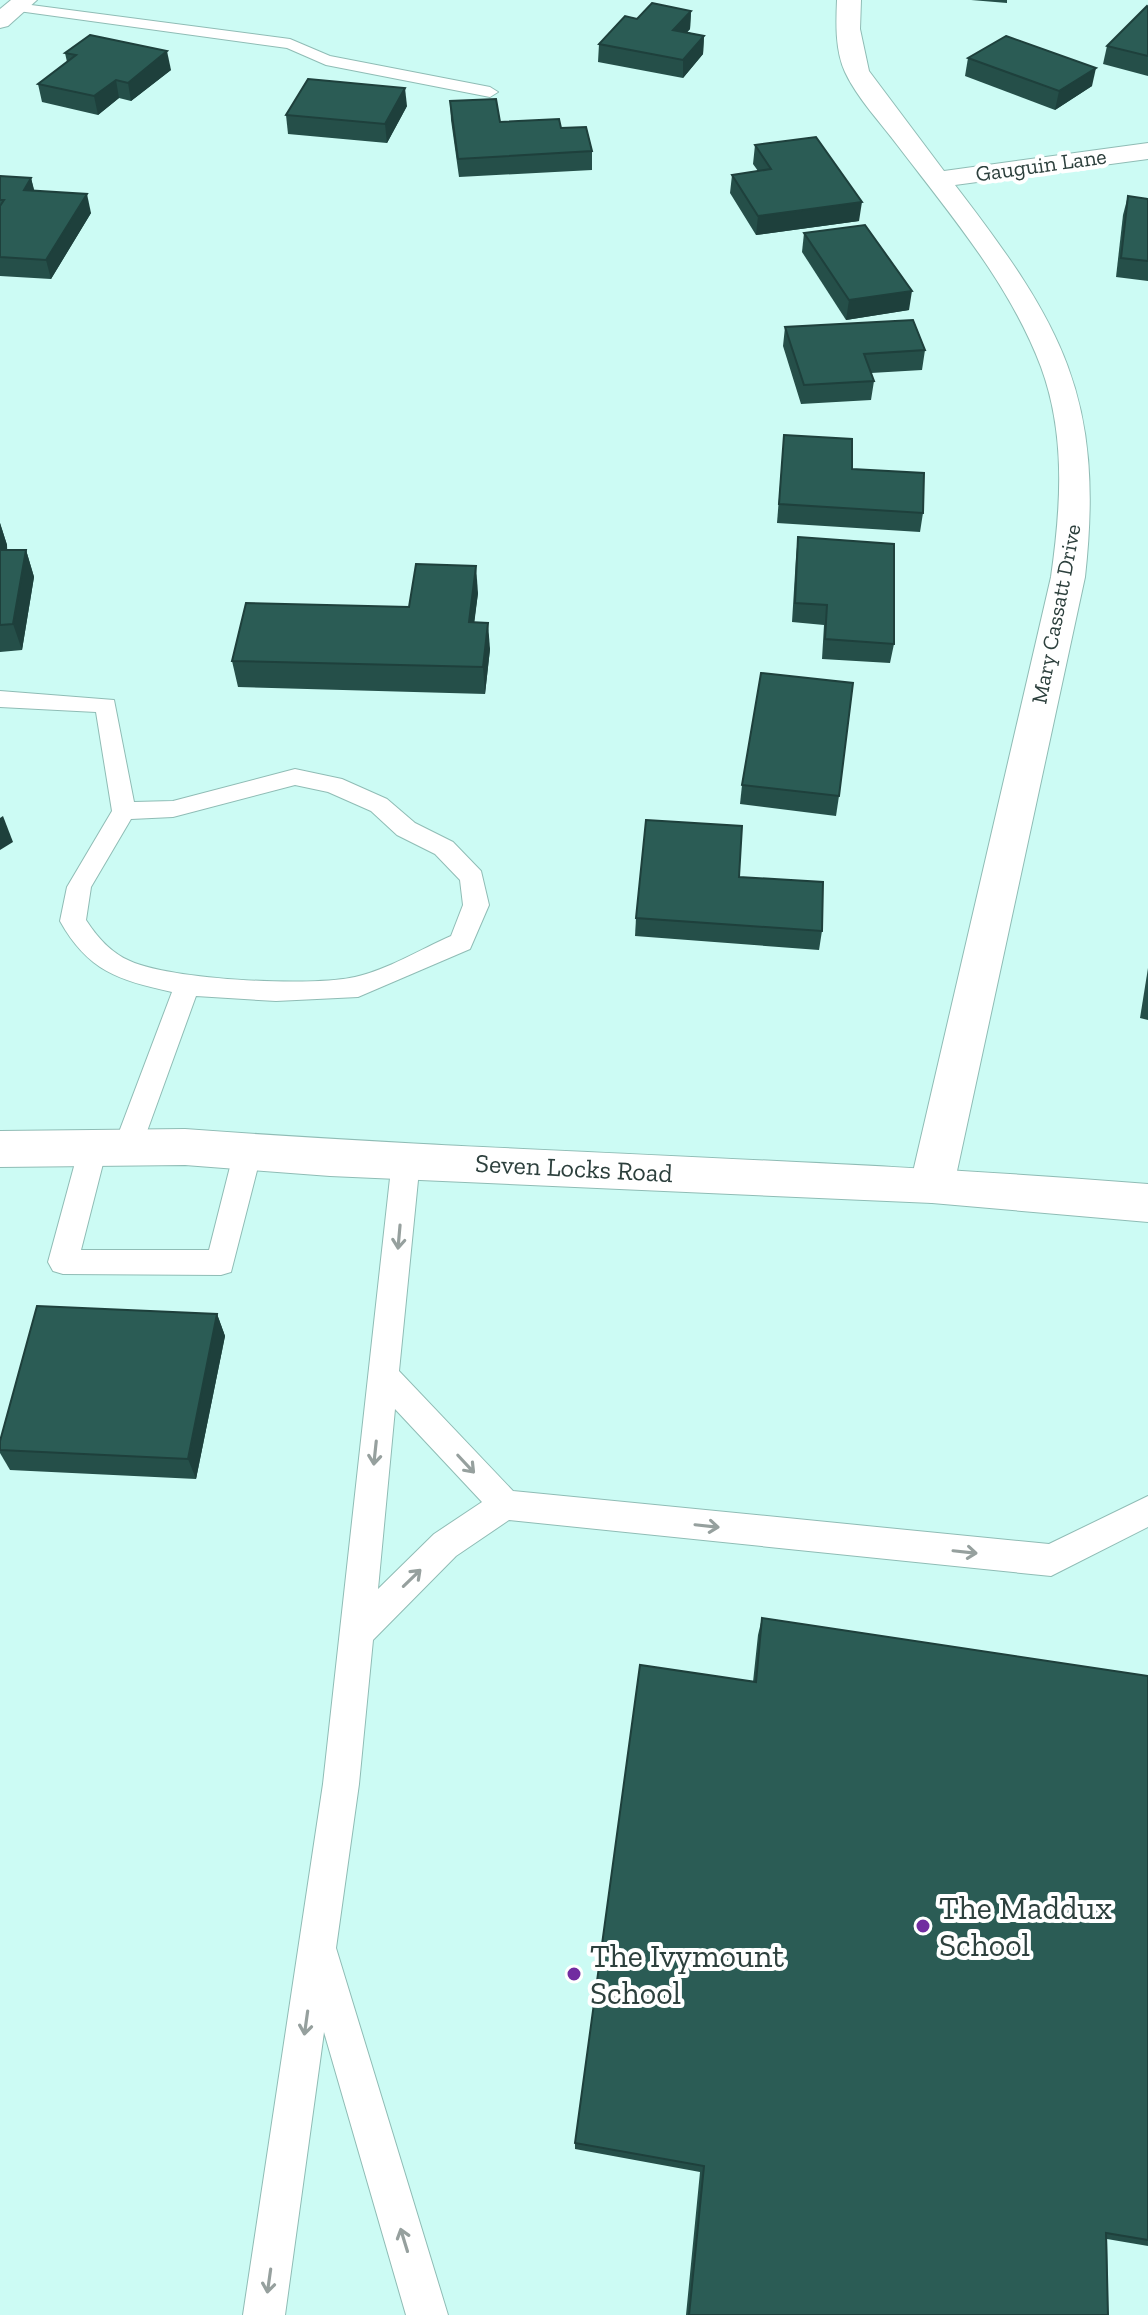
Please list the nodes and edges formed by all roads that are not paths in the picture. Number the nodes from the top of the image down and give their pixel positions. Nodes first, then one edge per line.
1 (849, 0) edge
2 (14, 10) edge
3 (490, 92) dead end
4 (1148, 151) edge
5 (935, 180) junction
6 (0, 699) edge
7 (124, 811) junction
8 (187, 985) junction
9 (110, 1148) junction
10 (0, 1149) edge
11 (248, 1151) junction
12 (406, 1160) junction
13 (932, 1185) junction
14 (1148, 1203) edge
15 (383, 1375) junction
16 (505, 1505) junction
17 (1148, 1511) edge
18 (356, 1633) junction
19 (317, 1946) junction
20 (264, 2315) edge
21 (427, 2315) edge

1 - 5 street, Mary Cassatt Drive
2 - 3 lane
4 - 5 street, Gauguin Lane
5 - 13 street, Mary Cassatt Drive
6 - 7 lane
7 - 8 lane
7 - 8 lane
8 - 9 lane
9 - 10 street, Seven Locks Road
9 - 11 street, Seven Locks Road
9 - 11 lane
11 - 12 street, Seven Locks Road
12 - 13 street, Seven Locks Road
12 -> 15 lane
13 - 14 street, Seven Locks Road
15 -> 16 lane
15 -> 18 lane
16 -> 17 lane
18 -> 16 lane
18 - 19 lane
19 -> 20 lane
21 -> 19 lane

